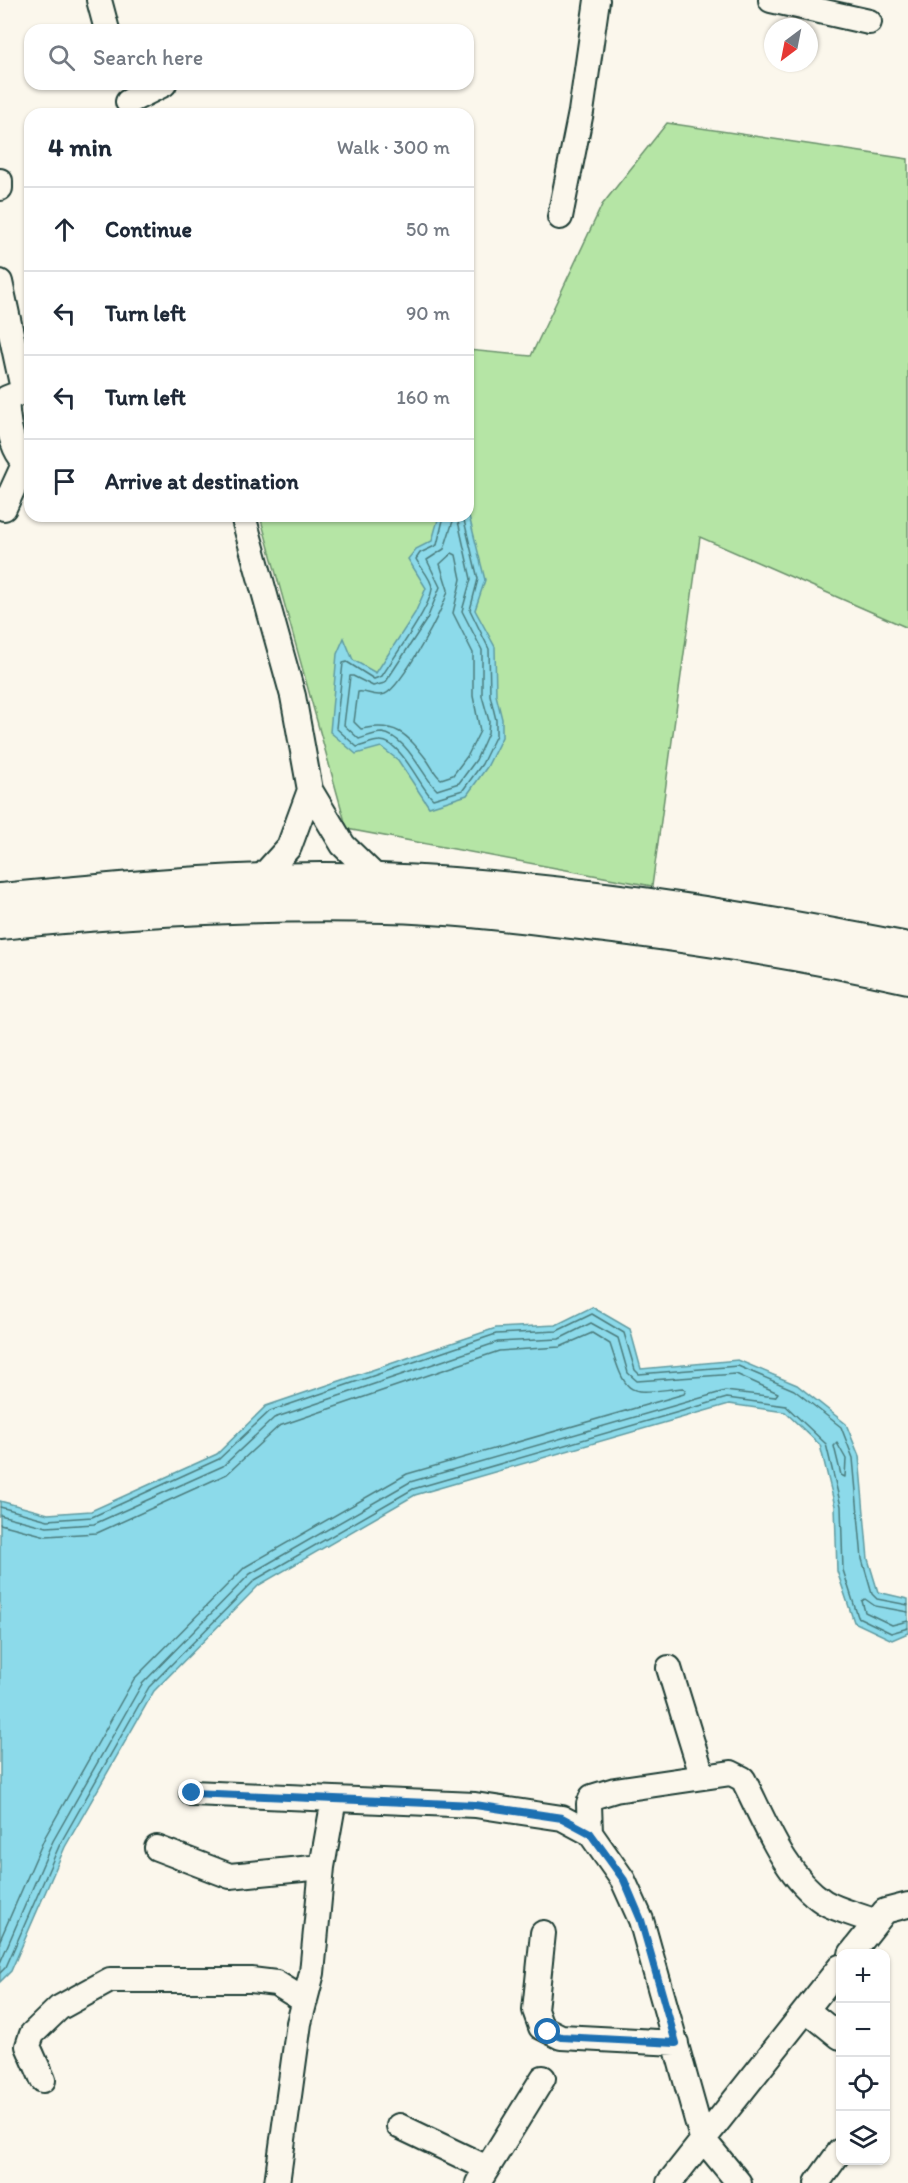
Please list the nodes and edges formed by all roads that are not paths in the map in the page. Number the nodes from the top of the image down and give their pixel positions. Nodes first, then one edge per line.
1 (99, 0) edge
2 (597, 0) edge
3 (771, 0) edge
4 (869, 22) dead end
5 (105, 24) edge
6 (150, 90) edge
7 (127, 100) edge
8 (0, 181) edge
9 (0, 188) edge
10 (560, 217) dead end
11 (0, 282) edge
12 (24, 377) edge
13 (24, 390) edge
14 (24, 459) edge
15 (24, 470) edge
16 (4, 508) dead end
17 (245, 522) edge
18 (310, 790) junction
19 (260, 879) junction
20 (378, 879) junction
21 (0, 899) edge
22 (0, 924) edge
23 (908, 948) edge
24 (908, 978) edge
25 (669, 1668) dead end
26 (702, 1775) junction
27 (192, 1793) dead end
28 (334, 1799) junction
29 (590, 1833) junction
30 (157, 1848) dead end
31 (322, 1867) junction
32 (908, 1905) edge
33 (876, 1922) junction
34 (543, 1933) dead end
35 (853, 1949) edge
36 (836, 1972) edge
37 (304, 2001) junction
38 (808, 2011) junction
39 (836, 2034) edge
40 (676, 2043) junction
41 (543, 2078) dead end
42 (43, 2080) dead end
43 (399, 2126) dead end
44 (702, 2138) junction
45 (836, 2157) edge
46 (482, 2175) edge
47 (277, 2183) edge
48 (669, 2183) edge
49 (739, 2183) edge
50 (817, 2183) edge

1 - 5 street
2 - 10 street
3 - 4 street
6 - 7 street
8 - 9 street
11 - 12 street
13 - 14 street
15 - 16 street
17 - 18 street
18 - 19 street
18 - 20 street
19 - 20 main road
19 - 21 main road
20 - 23 main road
22 - 24 main road
25 - 26 street
26 - 29 street
26 - 33 street
27 - 28 street
28 - 29 street
28 - 31 street
29 - 40 street
30 - 31 street
31 - 37 street
32 - 33 street
33 - 35 street
34 - 40 street
36 - 38 street
37 - 42 street
37 - 47 street
38 - 39 street
38 - 44 street
40 - 44 street
41 - 46 street
43 - 46 street
44 - 48 street
44 - 49 street
45 - 50 street

